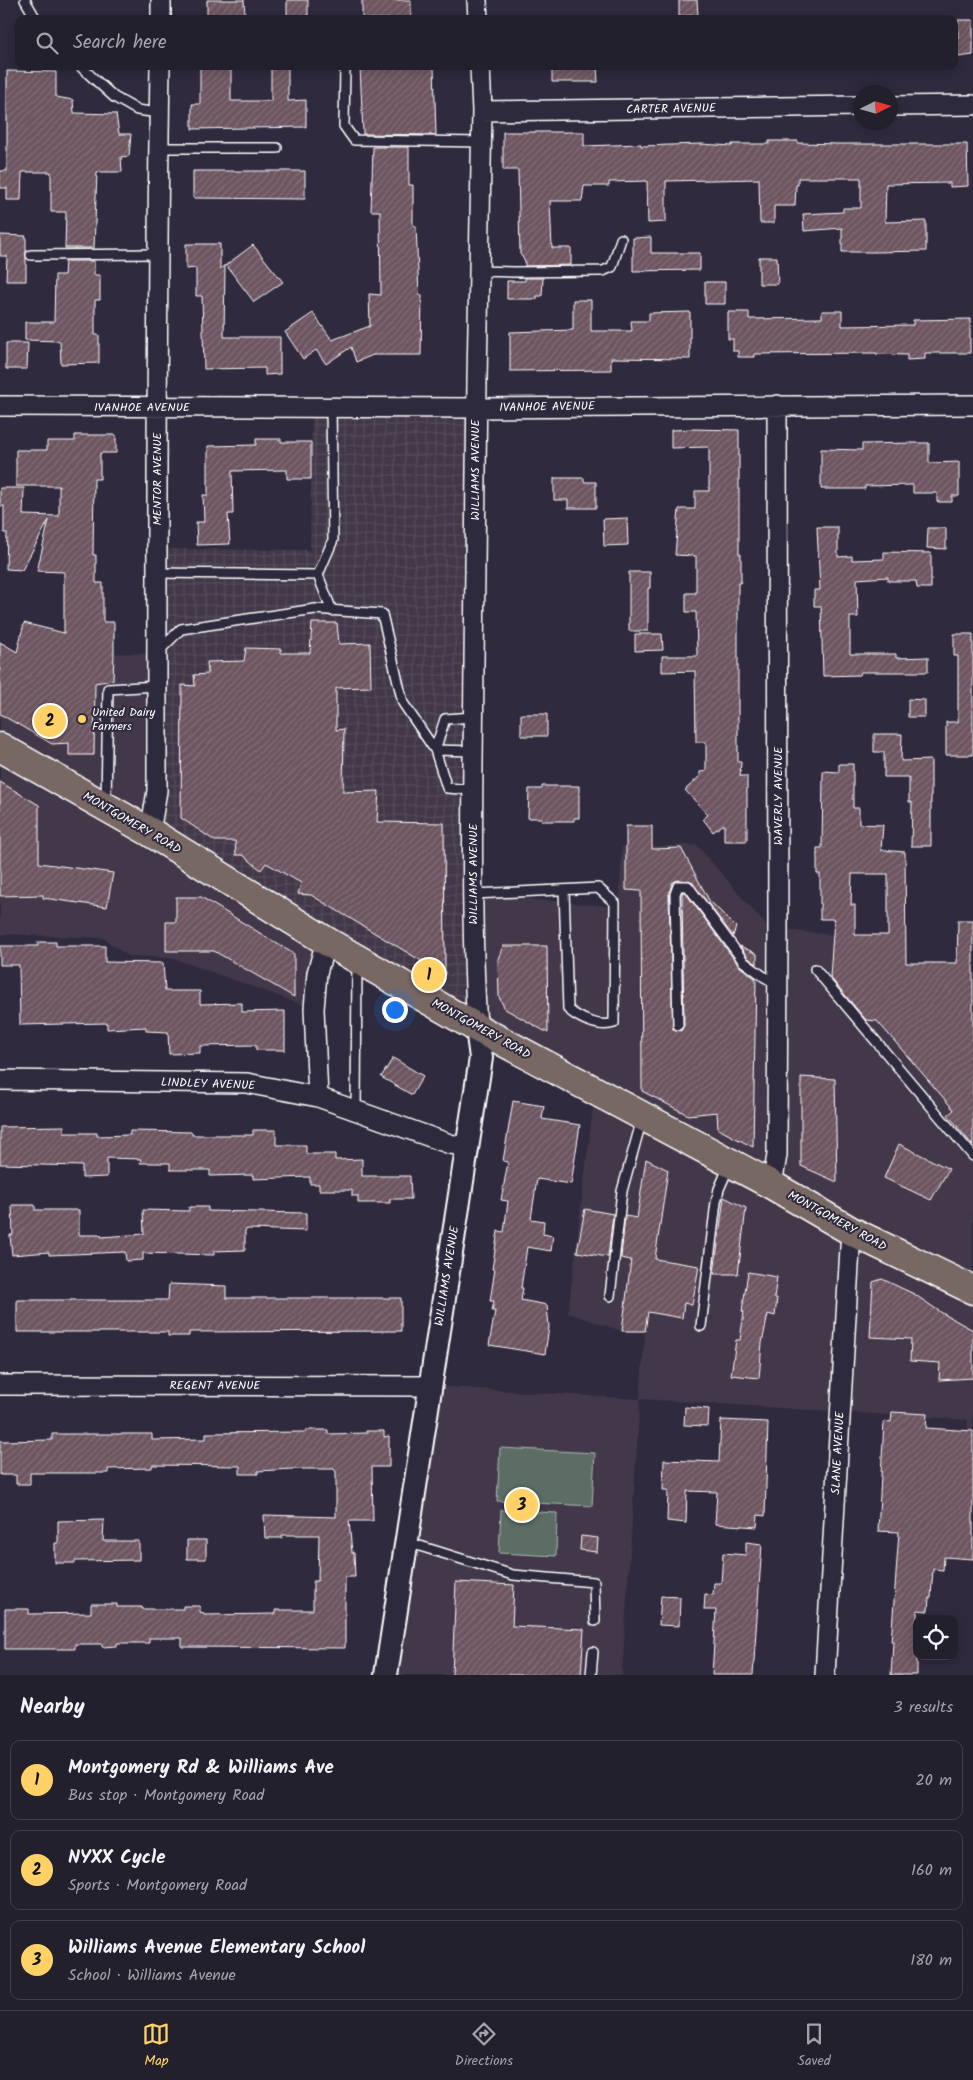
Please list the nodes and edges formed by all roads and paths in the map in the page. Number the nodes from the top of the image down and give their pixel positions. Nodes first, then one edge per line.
1 (25, 0) edge
2 (161, 0) edge
3 (477, 0) edge
4 (34, 15) edge
5 (160, 15) edge
6 (478, 15) edge
7 (84, 70) edge
8 (160, 70) edge
9 (345, 70) edge
10 (480, 70) edge
11 (973, 105) edge
12 (853, 106) edge
13 (898, 106) edge
14 (482, 111) junction
15 (159, 112) junction
16 (481, 142) junction
17 (158, 148) junction
18 (277, 148) dead end
19 (621, 240) dead end
20 (158, 254) junction
21 (32, 255) dead end
22 (478, 270) junction
23 (777, 405) junction
24 (973, 405) edge
25 (0, 406) edge
26 (157, 407) junction
27 (331, 408) junction
28 (476, 408) junction
29 (157, 573) junction
30 (318, 576) junction
31 (332, 611) junction
32 (157, 653) junction
33 (157, 686) junction
34 (474, 717) junction
35 (0, 747) edge
36 (435, 750) junction
37 (474, 751) junction
38 (474, 790) junction
39 (106, 807) junction
40 (150, 832) junction
41 (564, 890) junction
42 (474, 894) junction
43 (326, 941) junction
44 (357, 959) junction
45 (815, 969) dead end
46 (777, 984) junction
47 (678, 1025) dead end
48 (477, 1028) junction
49 (0, 1080) edge
50 (318, 1097) junction
51 (356, 1110) junction
52 (642, 1116) junction
53 (467, 1147) junction
54 (973, 1156) edge
55 (731, 1163) junction
56 (772, 1186) junction
57 (851, 1231) junction
58 (973, 1290) edge
59 (610, 1296) dead end
60 (701, 1326) dead end
61 (0, 1385) edge
62 (431, 1386) junction
63 (407, 1542) junction
64 (595, 1621) dead end
65 (593, 1652) dead end
66 (386, 1675) edge
67 (592, 1675) edge
68 (825, 1675) edge

1 - 4 lane
2 - 5 street
3 - 6 street
7 - 15 lane
8 - 15 street, MENTOR AVENUE
9 - 16 lane
10 - 14 street, WILLIAMS AVENUE
11 - 13 street
12 - 14 street, CARTER AVENUE
14 - 16 street, WILLIAMS AVENUE
15 - 17 street, MENTOR AVENUE
16 - 22 street, WILLIAMS AVENUE
17 - 18 lane
17 - 20 street, MENTOR AVENUE
19 - 22 lane
20 - 21 lane
20 - 26 street, MENTOR AVENUE
22 - 28 street, WILLIAMS AVENUE
23 - 24 street, IVANHOE AVENUE
23 - 28 street, IVANHOE AVENUE
23 - 46 street, WAVERLY AVENUE
25 - 26 street, IVANHOE AVENUE
26 - 27 street, IVANHOE AVENUE
26 - 29 street, MENTOR AVENUE
27 - 28 street, IVANHOE AVENUE
27 - 30 lane
28 - 34 street, WILLIAMS AVENUE
29 - 30 lane
29 - 32 street, MENTOR AVENUE
30 - 31 lane
31 - 32 lane
31 - 36 lane
32 - 33 street, MENTOR AVENUE
33 - 39 lane
33 - 40 street, MENTOR AVENUE
34 - 36 lane
34 - 37 street, WILLIAMS AVENUE
35 - 39 main road, MONTGOMERY ROAD
36 - 37 lane
36 - 38 lane
37 - 38 street, WILLIAMS AVENUE
38 - 42 street, WILLIAMS AVENUE
39 - 40 main road, MONTGOMERY ROAD
40 - 43 main road, MONTGOMERY ROAD
41 - 41 lane
41 - 42 lane
42 - 48 street, WILLIAMS AVENUE
43 - 44 main road, MONTGOMERY ROAD
43 - 50 street
44 - 48 main road, MONTGOMERY ROAD
44 - 51 lane
45 - 54 lane
46 - 47 lane
46 - 56 street, WAVERLY AVENUE
48 - 52 main road, MONTGOMERY ROAD
48 - 53 street, WILLIAMS AVENUE
49 - 50 street, LINDLEY AVENUE
50 - 51 street, LINDLEY AVENUE
51 - 53 street, LINDLEY AVENUE
52 - 55 main road, MONTGOMERY ROAD
52 - 59 lane
53 - 62 street, WILLIAMS AVENUE
55 - 56 main road, MONTGOMERY ROAD
55 - 60 lane
56 - 57 main road, MONTGOMERY ROAD
57 - 58 main road, MONTGOMERY ROAD
57 - 68 street, SLANE AVENUE
61 - 62 street, REGENT AVENUE
62 - 63 street, WILLIAMS AVENUE
63 - 64 lane
63 - 66 street, WILLIAMS AVENUE
65 - 67 lane

